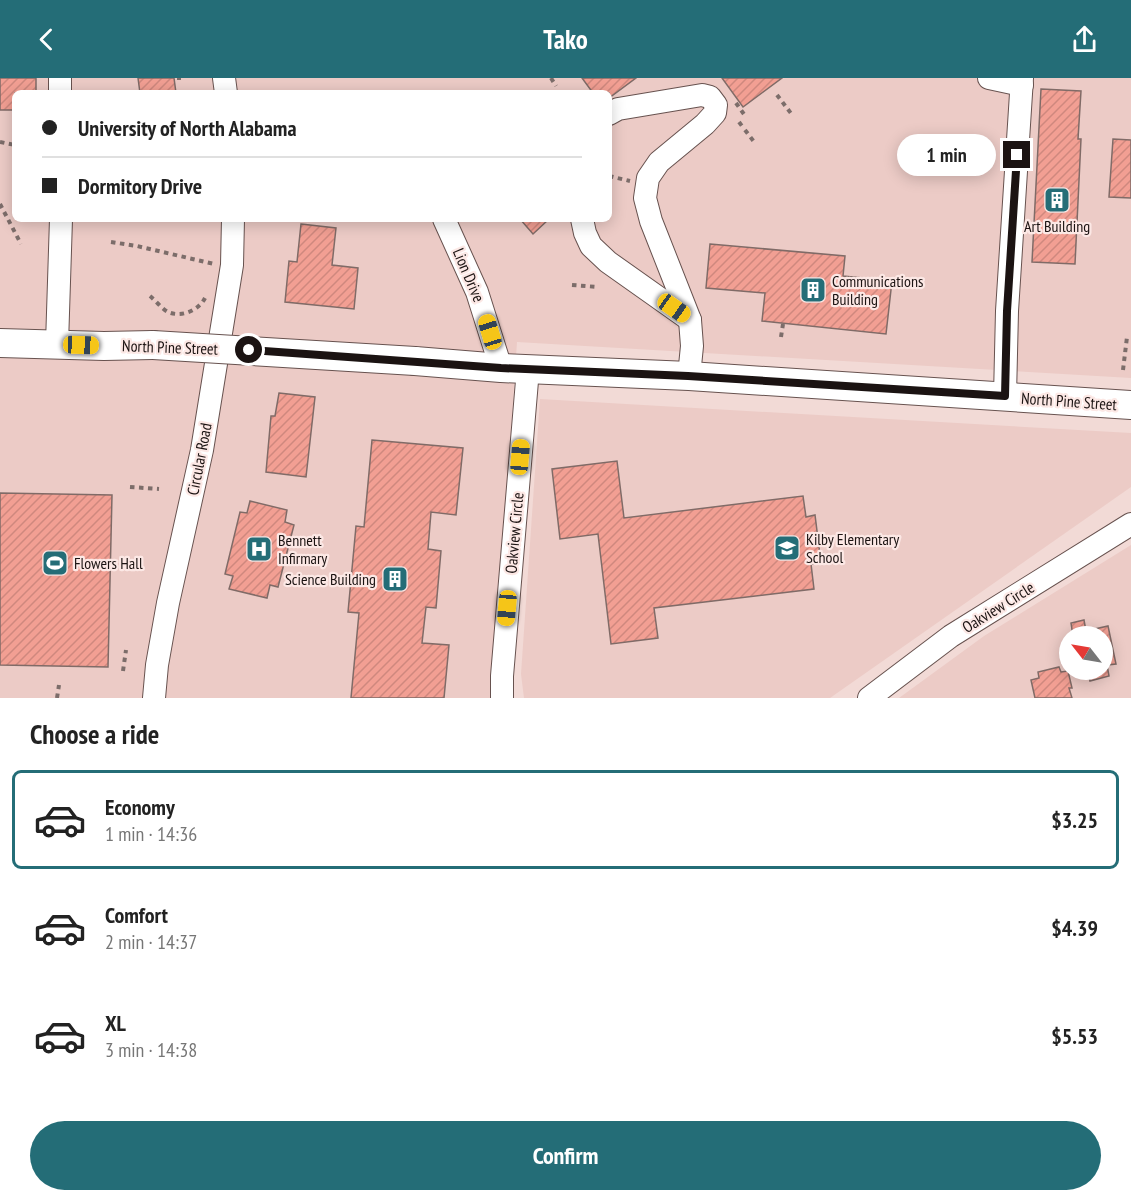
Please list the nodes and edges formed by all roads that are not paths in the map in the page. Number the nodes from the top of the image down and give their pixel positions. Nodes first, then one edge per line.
1 (989, 78) edge
2 (1022, 82) edge
3 (612, 112) edge
4 (61, 222) edge
5 (233, 222) edge
6 (445, 222) edge
7 (583, 222) edge
8 (690, 320) junction
9 (0, 343) edge
10 (57, 345) junction
11 (515, 368) junction
12 (688, 376) junction
13 (1005, 396) junction
14 (1131, 405) edge
15 (1131, 524) edge
16 (154, 698) edge
17 (502, 698) edge
18 (869, 698) edge

1 - 2 street
2 - 13 street
3 - 8 street
4 - 10 street
5 - 16 street, Circular Road
6 - 11 street, Lion Drive
7 - 8 street
8 - 12 street
9 - 10 main road, North Pine Street
10 - 11 main road, North Pine Street, bridge
11 - 12 main road, North Pine Street
11 - 17 street, Oakview Circle
12 - 13 main road, North Pine Street
13 - 14 main road, North Pine Street
15 - 18 street, Oakview Circle

